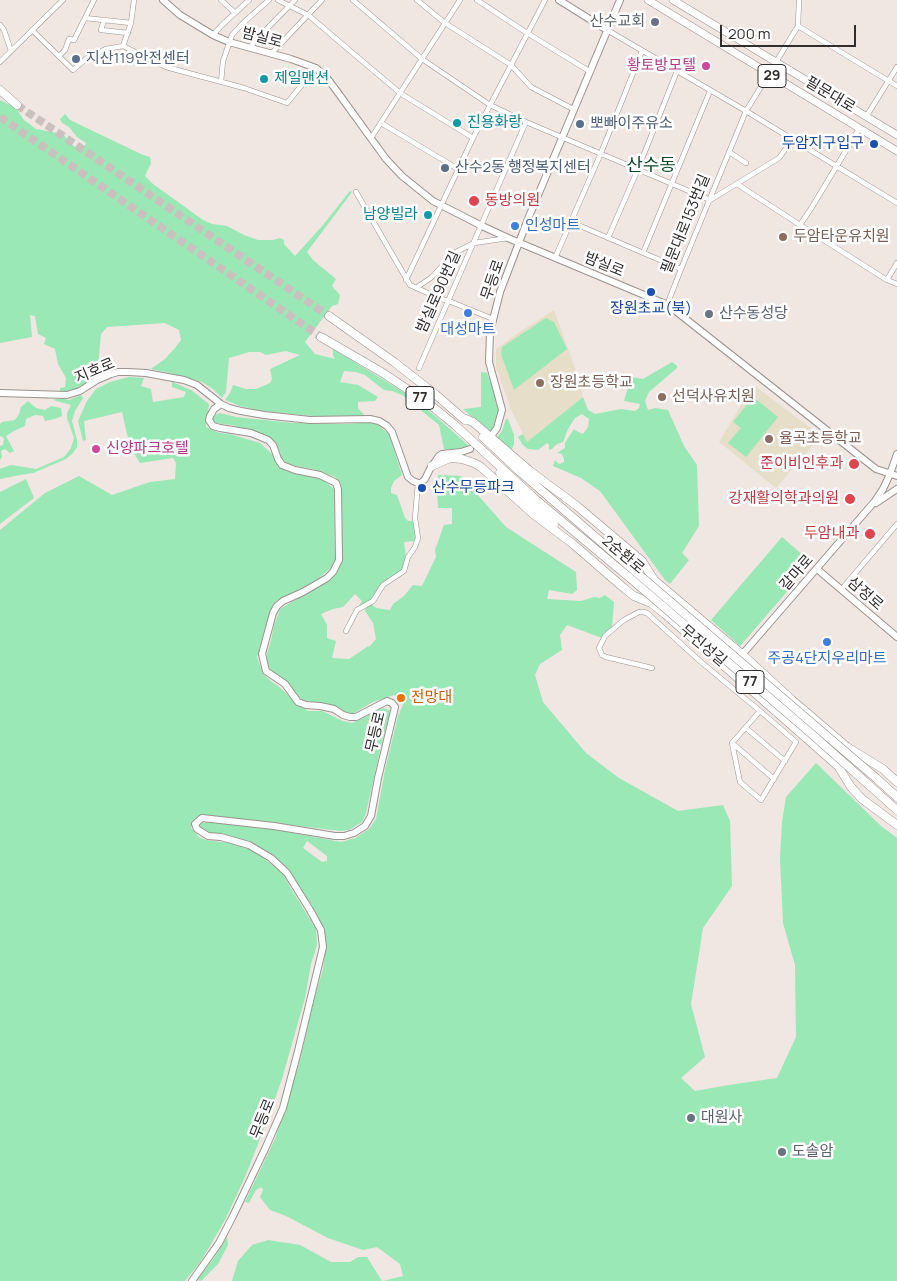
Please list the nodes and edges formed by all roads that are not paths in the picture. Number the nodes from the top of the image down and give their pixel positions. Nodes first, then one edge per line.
1 (63, 0) edge
2 (94, 0) edge
3 (134, 0) edge
4 (163, 0) edge
5 (222, 0) edge
6 (249, 0) edge
7 (270, 0) edge
8 (278, 0) edge
9 (295, 0) edge
10 (322, 0) edge
11 (353, 0) edge
12 (417, 0) edge
13 (460, 0) edge
14 (477, 0) edge
15 (545, 0) edge
16 (559, 0) edge
17 (620, 0) edge
18 (648, 0) edge
19 (673, 0) edge
20 (799, 0) edge
21 (290, 6) junction
22 (235, 13) junction
23 (308, 15) junction
24 (85, 18) junction
25 (104, 20) junction
26 (131, 23) junction
27 (445, 24) junction
28 (0, 25) edge
29 (798, 26) junction
30 (32, 30) junction
31 (607, 30) junction
32 (128, 33) junction
33 (527, 33) junction
34 (214, 35) junction
35 (229, 42) junction
36 (123, 46) junction
37 (250, 48) junction
38 (642, 50) junction
39 (11, 51) junction
40 (271, 54) junction
41 (59, 56) junction
42 (422, 59) junction
43 (0, 62) edge
44 (776, 62) junction
45 (511, 64) junction
46 (316, 68) junction
47 (897, 68) edge
48 (589, 71) junction
49 (677, 71) junction
50 (769, 74) junction
51 (221, 82) junction
52 (889, 82) junction
53 (897, 86) edge
54 (0, 90) edge
55 (710, 91) junction
56 (400, 93) junction
57 (18, 105) tunnel mouth
58 (490, 105) junction
59 (573, 109) junction
60 (746, 111) junction
61 (866, 117) junction
62 (526, 122) junction
63 (380, 123) junction
64 (859, 129) junction
65 (897, 135) edge
66 (562, 137) junction
67 (371, 138) junction
68 (474, 138) junction
69 (792, 140) junction
70 (897, 151) edge
71 (729, 152) junction
72 (601, 153) junction
73 (746, 162) dead end
74 (836, 166) junction
75 (458, 169) junction
76 (638, 169) junction
77 (671, 183) junction
78 (737, 184) junction
79 (356, 192) dead end
80 (710, 200) junction
81 (897, 203) edge
82 (441, 205) junction
83 (571, 222) junction
84 (482, 226) junction
85 (800, 226) junction
86 (508, 238) junction
87 (608, 238) junction
88 (519, 242) junction
89 (474, 243) junction
90 (643, 253) junction
91 (555, 258) junction
92 (897, 263) edge
93 (681, 269) junction
94 (406, 280) junction
95 (887, 280) junction
96 (897, 284) edge
97 (416, 288) junction
98 (449, 301) junction
99 (668, 305) junction
100 (329, 316) tunnel mouth
101 (493, 319) junction
102 (321, 337) tunnel mouth
103 (419, 368) dead end
104 (0, 393) edge
105 (221, 404) junction
106 (463, 418) junction
107 (492, 435) dead end
108 (471, 440) junction
109 (470, 449) dead end
110 (897, 454) edge
111 (432, 466) junction
112 (894, 475) edge
113 (418, 484) junction
114 (897, 489) edge
115 (871, 506) junction
116 (897, 524) edge
117 (573, 544) junction
118 (817, 569) junction
119 (651, 575) junction
120 (625, 589) junction
121 (841, 590) junction
122 (641, 599) junction
123 (673, 621) junction
124 (346, 631) dead end
125 (700, 634) junction
126 (897, 638) edge
127 (742, 655) junction
128 (751, 663) junction
129 (735, 664) junction
130 (652, 668) dead end
131 (728, 671) junction
132 (722, 679) junction
133 (760, 684) junction
134 (769, 692) junction
135 (792, 700) junction
136 (760, 711) junction
137 (746, 728) junction
138 (732, 743) junction
139 (850, 750) junction
140 (860, 756) junction
141 (785, 761) junction
142 (846, 778) junction
143 (774, 779) junction
144 (897, 782) edge
145 (897, 797) edge
146 (897, 810) edge
147 (897, 826) edge
148 (192, 1281) edge

1 - 30 street
2 - 24 street
3 - 26 street
4 - 34 main road, 밤실로
5 - 22 street
6 - 22 street
7 - 35 street, 밤실로
8 - 21 street
9 - 21 street
10 - 23 street
11 - 42 street
12 - 27 street
13 - 27 street
14 - 33 street
15 - 33 street
16 - 31 main road
17 - 31 main road, 무등로
18 - 50 main road, 필문대로 / 29
19 - 44 main road, 필문대로 / 29
20 - 29 street
21 - 23 street
21 - 37 street
22 - 34 street
23 - 40 street
23 - 56 street
24 - 25 street
24 - 41 street
25 - 26 street
25 - 32 street
26 - 32 street
27 - 42 street
27 - 45 street
28 - 39 street
29 - 44 street
29 - 52 street
30 - 39 street
30 - 41 street
31 - 38 street
31 - 48 main road, 무등로
32 - 36 street
33 - 45 street
33 - 48 street
34 - 35 main road, 밤실로
35 - 37 main road, 밤실로
35 - 51 street
36 - 41 street
36 - 51 street
37 - 40 main road, 밤실로
38 - 49 street
38 - 72 street
39 - 43 street
40 - 46 main road, 밤실로
42 - 56 street
42 - 58 street
44 - 61 main road, 필문대로 / 29
45 - 58 street
45 - 59 street
46 - 51 street
46 - 67 main road, 밤실로
47 - 52 street
48 - 59 main road, 무등로
49 - 55 street
49 - 76 street
50 - 60 street, 필문대로153번길
50 - 64 main road, 필문대로 / 29
52 - 53 street
52 - 61 street
54 - 57 highway
55 - 60 street
55 - 77 street
56 - 63 street
56 - 68 street
58 - 62 street
58 - 68 street
59 - 66 main road, 무등로
60 - 69 street
60 - 71 street, 필문대로153번길
61 - 65 main road, 필문대로 / 29
62 - 66 street
62 - 84 street, 밤실로90번길
63 - 67 street
63 - 75 street
64 - 70 main road, 필문대로 / 29
64 - 74 street
66 - 72 street
66 - 88 main road, 무등로
67 - 82 main road, 밤실로
68 - 75 street
69 - 74 street
69 - 78 street
71 - 73 street
71 - 80 street, 필문대로153번길
72 - 76 street
72 - 83 street
74 - 81 street
74 - 85 street
75 - 82 street
76 - 77 street
76 - 87 street
77 - 80 street
77 - 90 street
78 - 80 street
78 - 85 street
79 - 94 street
80 - 93 street, 필문대로153번길
82 - 84 main road, 밤실로
82 - 94 street
83 - 87 street
83 - 91 street
84 - 86 main road, 밤실로
84 - 89 street, 밤실로90번길
85 - 95 street
86 - 88 main road, 밤실로
86 - 89 street
87 - 90 street
88 - 91 main road, 밤실로
88 - 101 main road, 무등로
89 - 97 street
89 - 98 street, 밤실로90번길
90 - 93 street
91 - 99 main road, 밤실로
92 - 95 street
93 - 99 street, 필문대로153번길
94 - 97 street
95 - 96 street
97 - 98 street
98 - 101 street
98 - 103 street, 밤실로90번길
99 - 112 main road, 밤실로
100 - 106 highway, 2순환로 / 77
101 - 107 main road, 무등로
102 - 108 highway, 2순환로 / 77
104 - 105 main road, 지호로
105 - 113 main road
105 - 148 main road, 무등로
106 - 119 highway
106 - 145 highway, 2순환로 / 77, bridge
108 - 117 highway
108 - 146 highway, 2순환로 / 77, bridge
109 - 111 main road
110 - 112 main road, 갈마로
111 - 113 main road
111 - 117 highway
112 - 115 main road, 갈마로
113 - 124 street
114 - 115 main road
115 - 118 main road, 갈마로
116 - 121 street
117 - 120 highway
118 - 121 main road, 삼정로
118 - 127 main road, 갈마로
119 - 120 highway
119 - 127 highway
120 - 122 highway
121 - 126 main road, 삼정로
122 - 123 highway
122 - 125 highway
123 - 125 highway
123 - 131 highway
125 - 129 highway
127 - 128 highway
127 - 129 main road, 갈마로
128 - 133 highway
128 - 135 highway
129 - 131 main road, 갈마로
129 - 133 highway
130 - 132 street, 무진성길
131 - 132 street, 갈마로
131 - 142 highway
132 - 136 street, 무진성길
133 - 134 highway
134 - 135 highway
134 - 139 highway
135 - 139 highway
136 - 137 street
136 - 141 street, 무진성길
137 - 138 street
137 - 141 street
138 - 143 street
138 - 143 street, 무진성길
139 - 140 highway
140 - 142 highway
140 - 144 highway
141 - 143 street, 무진성길
142 - 147 highway

